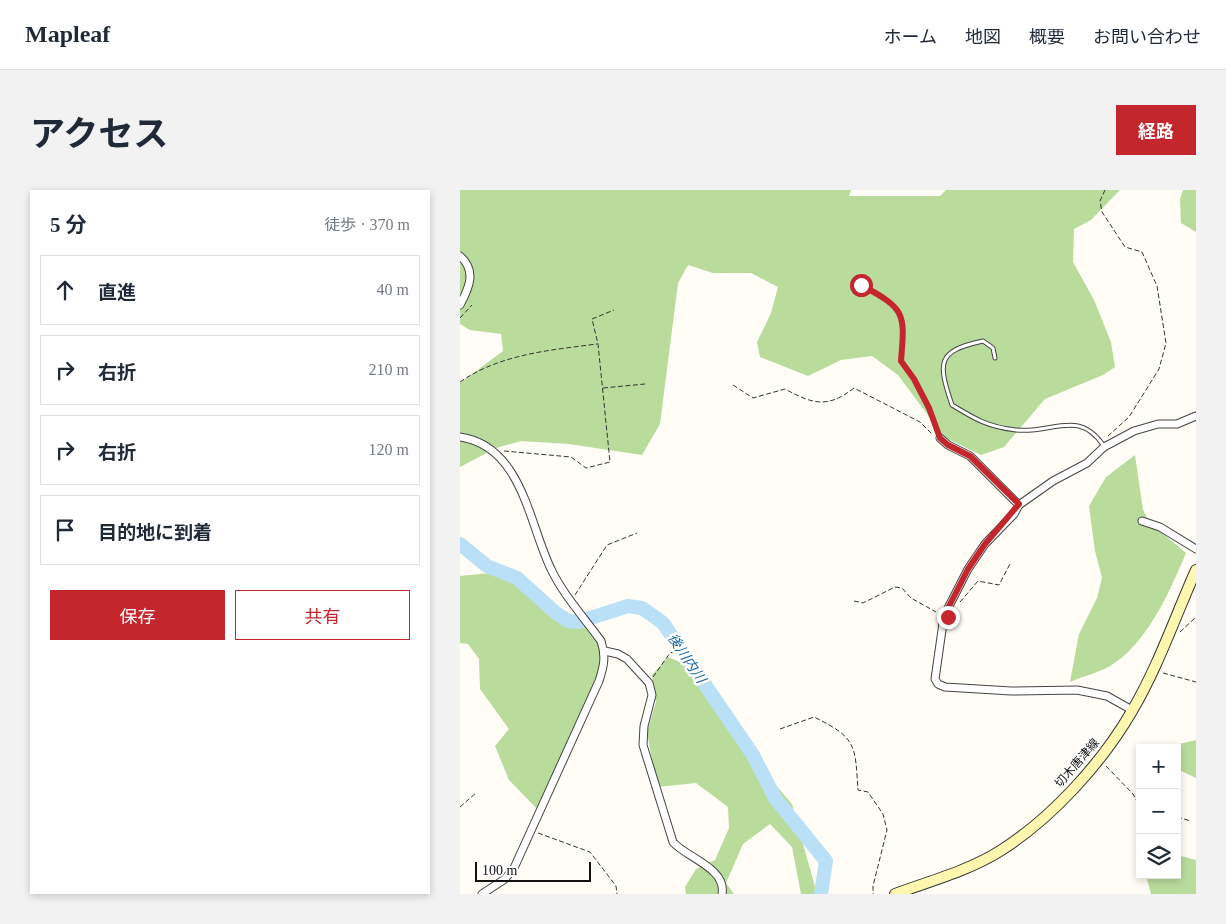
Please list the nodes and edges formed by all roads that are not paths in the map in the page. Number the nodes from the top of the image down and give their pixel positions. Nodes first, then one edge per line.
1 (460, 256) edge
2 (460, 305) edge
3 (995, 358) dead end
4 (1196, 416) edge
5 (460, 437) edge
6 (940, 438) road end
7 (1104, 447) junction
8 (1019, 504) junction
9 (1142, 521) dead end
10 (1196, 549) edge
11 (1196, 570) edge
12 (605, 651) junction
13 (1132, 710) junction
14 (482, 894) edge
15 (722, 894) edge
16 (895, 894) edge

1 - 2 street
3 - 7 lane
4 - 7 street
5 - 12 street
6 - 8 street
7 - 8 street
8 - 13 street
9 - 10 street
11 - 13 main road, 切木唐津線
12 - 14 street
12 - 15 street
13 - 16 main road, 切木唐津線

